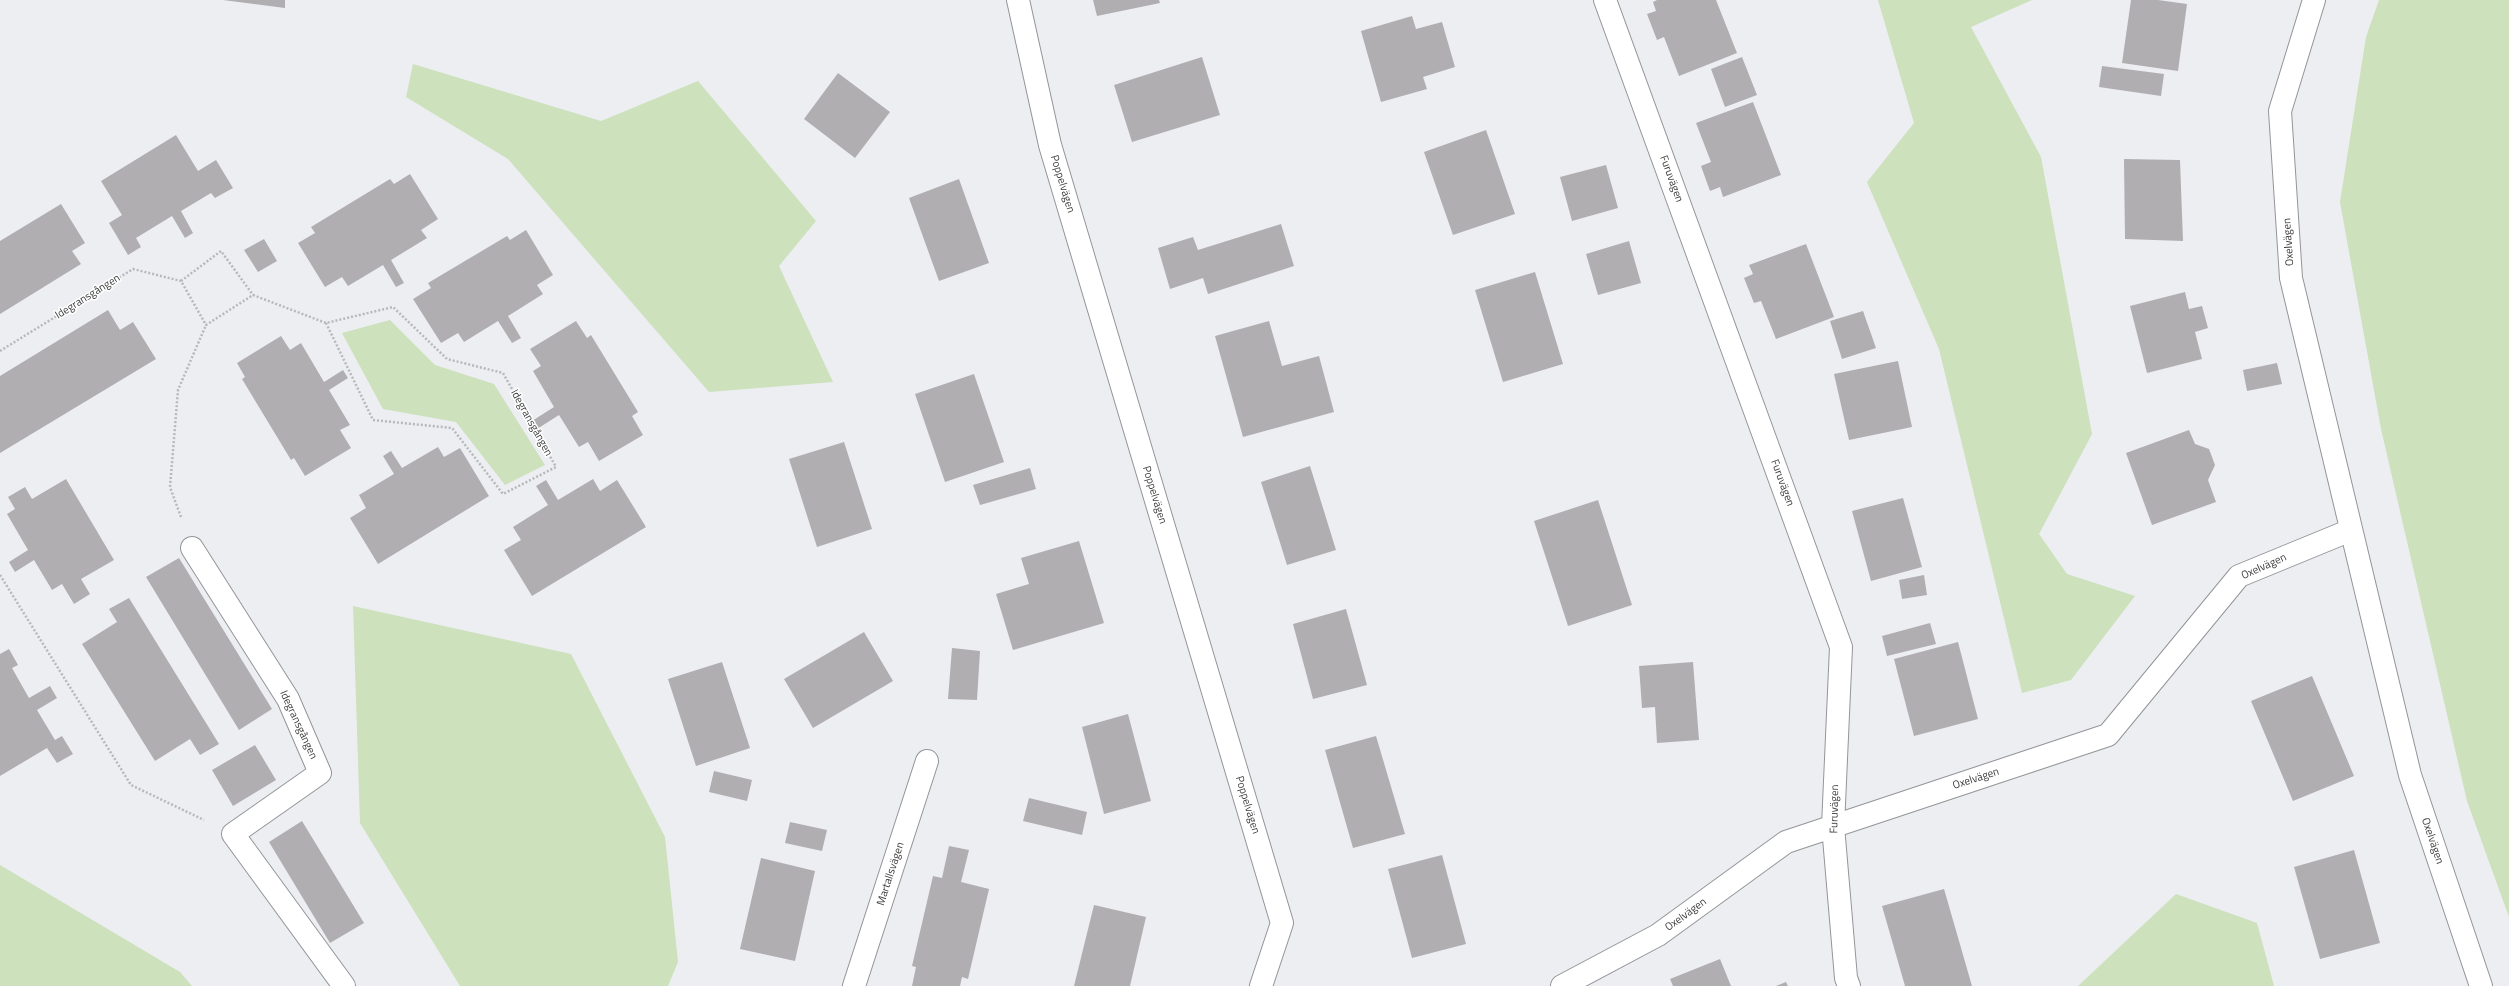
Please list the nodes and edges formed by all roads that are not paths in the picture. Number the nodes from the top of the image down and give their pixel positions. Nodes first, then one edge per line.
1 (1018, 0) edge
2 (1605, 0) edge
3 (2314, 0) edge
4 (2351, 530) junction
5 (192, 548) road end
6 (927, 761) dead end
7 (1833, 826) junction
8 (344, 986) edge
9 (854, 986) edge
10 (1261, 986) edge
11 (1562, 986) edge
12 (1849, 986) edge
13 (2481, 986) edge

1 - 10 street, Poppelvägen
2 - 7 street, Furuvägen
3 - 4 street, Oxelvägen
4 - 7 street, Oxelvägen
4 - 13 street, Oxelvägen
5 - 8 street, Idegransgången
6 - 9 street, Martallsvägen
7 - 11 street, Oxelvägen
7 - 12 street, Furuvägen

